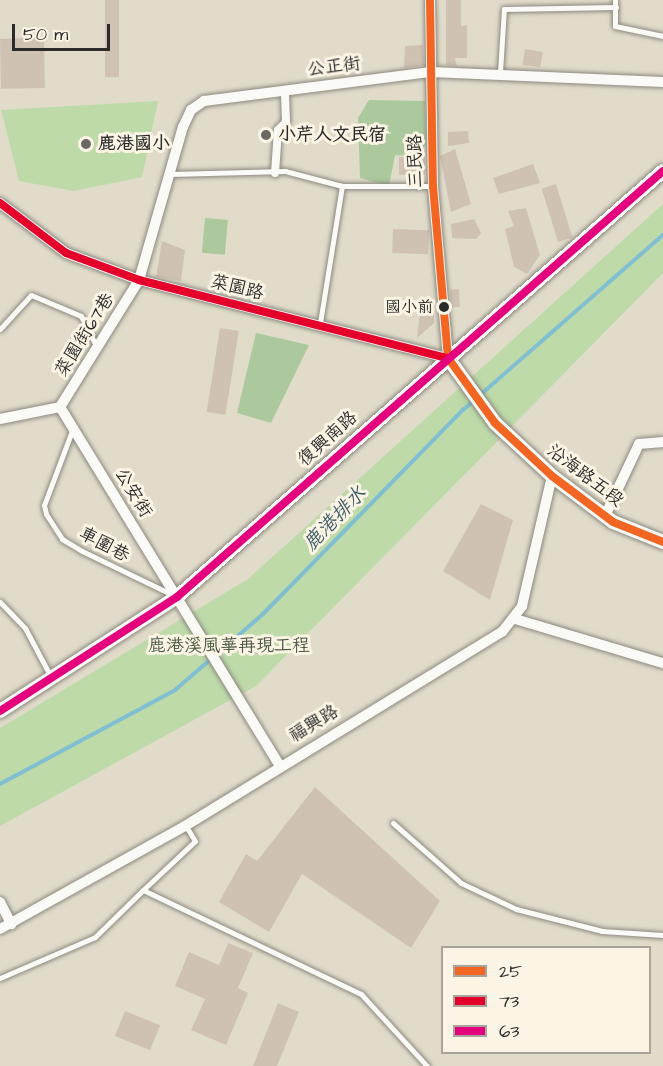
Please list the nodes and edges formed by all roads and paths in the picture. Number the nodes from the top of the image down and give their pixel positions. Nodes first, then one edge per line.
1 (430, 0) edge
2 (616, 3) edge
3 (663, 36) edge
4 (431, 72) junction
5 (500, 72) junction
6 (663, 82) edge
7 (285, 90) junction
8 (663, 171) edge
9 (274, 173) junction
10 (171, 174) junction
11 (342, 186) junction
12 (433, 186) junction
13 (0, 204) edge
14 (139, 280) junction
15 (320, 323) junction
16 (0, 329) edge
17 (97, 346) junction
18 (448, 358) junction
19 (60, 407) junction
20 (0, 419) edge
21 (73, 428) junction
22 (663, 442) edge
23 (552, 476) junction
24 (606, 516) junction
25 (663, 542) edge
26 (177, 597) junction
27 (0, 602) edge
28 (515, 619) junction
29 (663, 663) edge
30 (51, 678) junction
31 (0, 711) edge
32 (279, 764) junction
33 (393, 823) dead end
34 (185, 826) junction
35 (143, 890) junction
36 (0, 902) edge
37 (11, 924) junction
38 (0, 929) edge
39 (663, 935) edge
40 (0, 978) edge
41 (426, 1066) edge

1 - 4 street, 三民路
2 - 3 lane
2 - 5 lane
4 - 5 street, 公正街
4 - 7 street, 公正街
4 - 12 street, 三民路
5 - 6 street, 公正街
7 - 9 street
7 - 10 street, 公正街
8 - 18 street, 復興南路
9 - 10 lane
9 - 11 lane
10 - 14 street, 公正街
11 - 12 lane
11 - 15 lane
12 - 18 street, 三民路
13 - 14 street, 菜園路
14 - 15 street, 菜園路
14 - 17 street, 菜園街67巷
15 - 18 street, 菜園路
16 - 17 lane
17 - 19 street, 菜園街67巷
18 - 23 street, 沿海路五段
18 - 26 street, 復興南路
19 - 20 street
19 - 21 street, 公安街
21 - 26 street, 公安街
21 - 26 lane, 車圍巷
22 - 24 street
23 - 24 street, 沿海路五段
23 - 28 street
24 - 25 street, 沿海路五段
26 - 30 street, 復興南路
26 - 32 street, 公安街
27 - 30 lane
28 - 29 street
28 - 32 street, 福興路
30 - 31 street, 復興南路
32 - 34 street, 福興路
33 - 39 lane
34 - 35 lane
34 - 37 street, 福興路
35 - 40 lane
35 - 41 lane
36 - 37 street
37 - 38 street, 福興路

